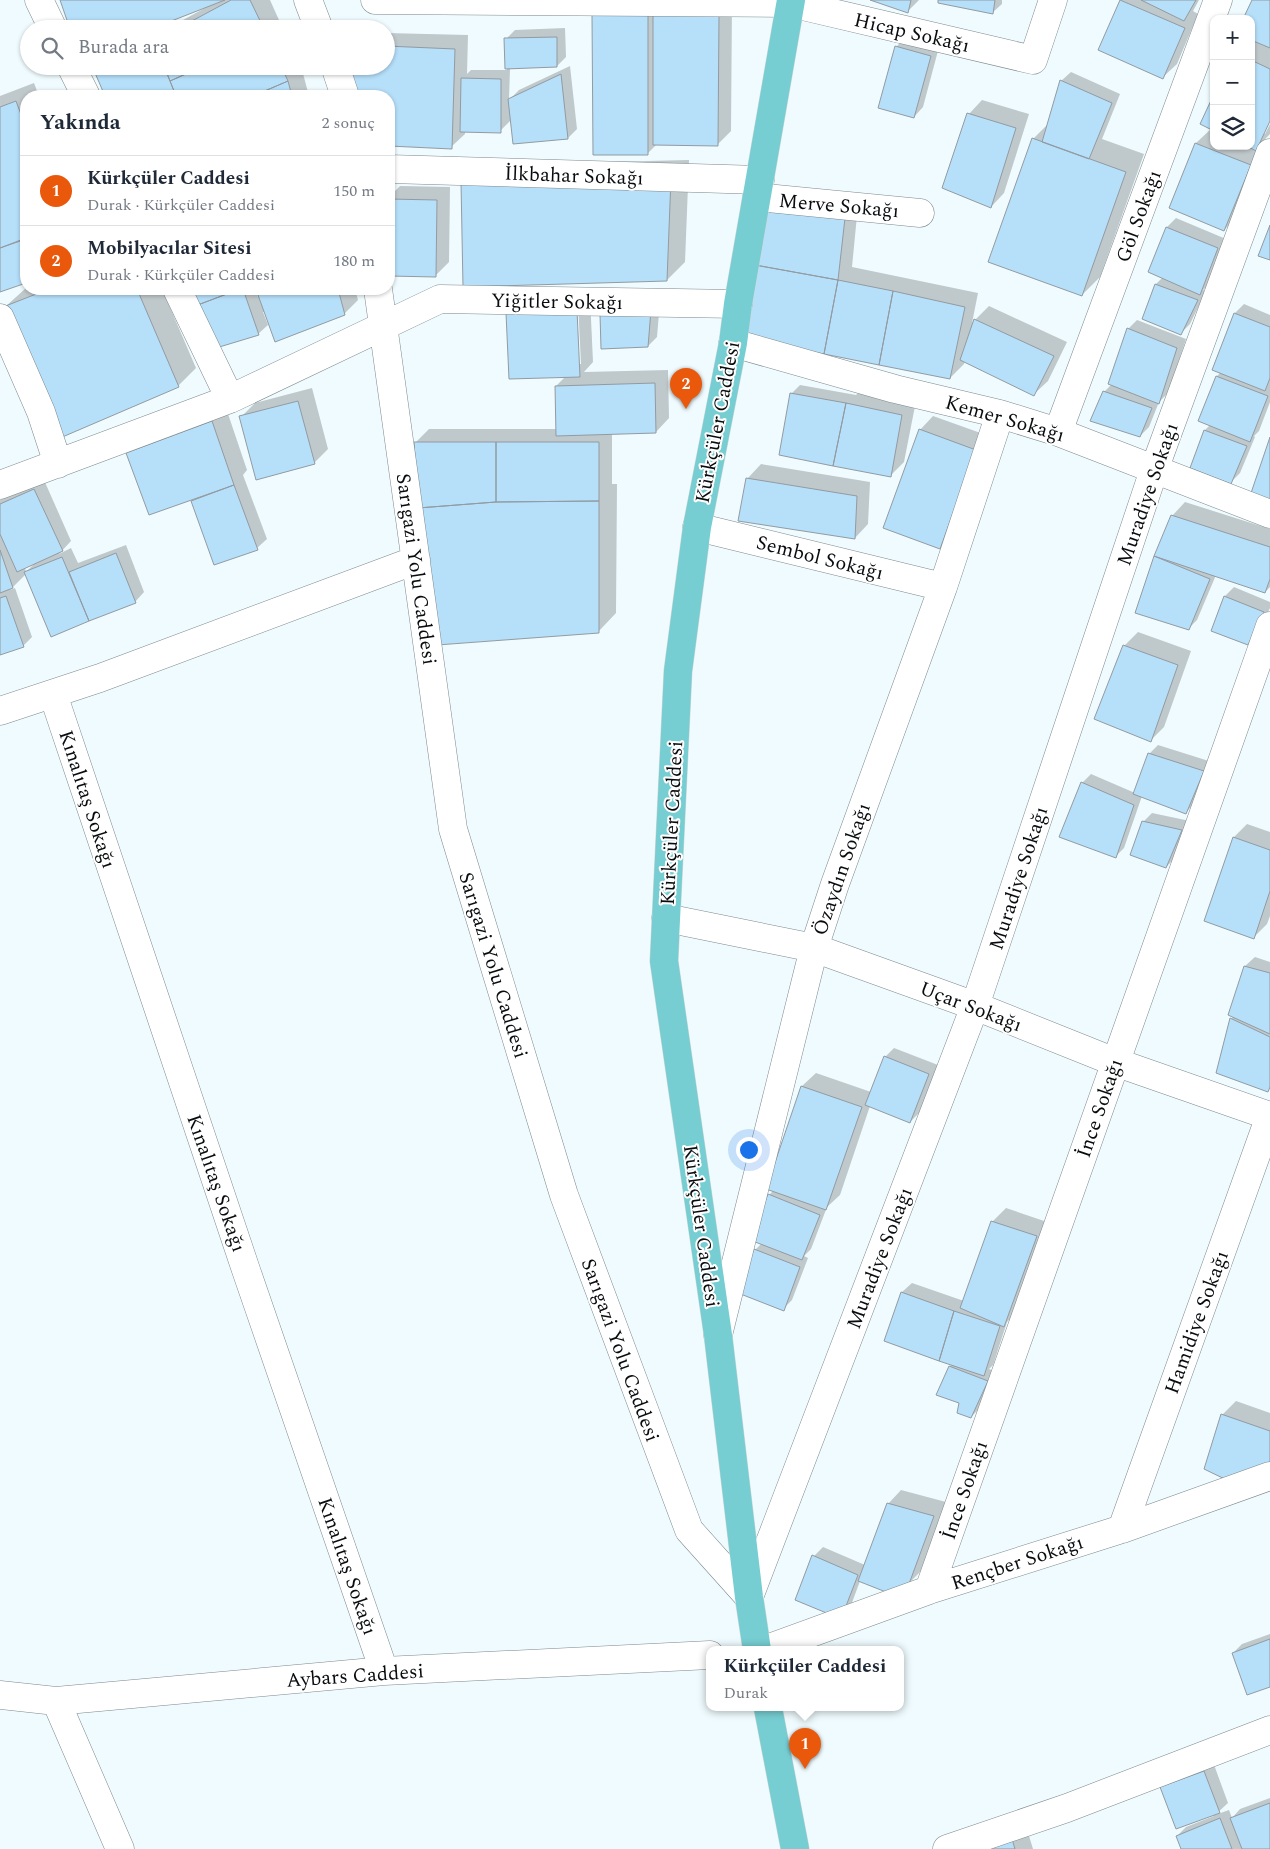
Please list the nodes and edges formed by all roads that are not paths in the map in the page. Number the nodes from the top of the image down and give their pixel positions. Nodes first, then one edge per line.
1 (39, 0) edge
2 (308, 0) edge
3 (375, 0) edge
4 (1053, 0) edge
5 (1218, 0) edge
6 (791, 1) edge
7 (49, 20) edge
8 (316, 20) edge
9 (76, 75) edge
10 (338, 75) edge
11 (83, 90) edge
12 (344, 90) edge
13 (1270, 153) edge
14 (395, 169) edge
15 (758, 189) junction
16 (920, 213) dead end
17 (180, 295) edge
18 (379, 295) edge
19 (738, 304) junction
20 (0, 318) edge
21 (382, 325) junction
22 (733, 343) junction
23 (230, 399) junction
24 (1000, 414) junction
25 (1058, 432) junction
26 (58, 464) junction
27 (1154, 470) junction
28 (0, 485) edge
29 (1270, 514) edge
30 (697, 526) junction
31 (416, 560) junction
32 (944, 586) junction
33 (1270, 626) edge
34 (53, 694) junction
35 (0, 711) edge
36 (666, 918) junction
37 (814, 948) junction
38 (975, 1006) junction
39 (1115, 1062) junction
40 (1270, 1116) edge
41 (718, 1335) junction
42 (1270, 1476) edge
43 (1122, 1529) junction
44 (929, 1590) junction
45 (749, 1597) junction
46 (757, 1646) edge
47 (775, 1646) edge
48 (706, 1655) edge
49 (384, 1671) junction
50 (0, 1695) edge
51 (56, 1701) junction
52 (769, 1711) edge
53 (1270, 1730) edge
54 (120, 1849) edge
55 (795, 1849) edge
56 (947, 1849) edge

1 - 7 street
2 - 8 street
3 - 6 street, Hicap Sokağı
4 - 6 street, Hicap Sokağı
5 - 25 street, Göl Sokağı
6 - 15 main road, Kürkçüler Caddesi
9 - 11 street
10 - 12 street
13 - 27 street, Muradiye Sokağı
14 - 15 street, İlkbahar Sokağı
15 - 16 street, Merve Sokağı
15 - 19 main road, Kürkçüler Caddesi
17 - 23 street
18 - 21 street, Sarıgazi Yolu Caddesi
19 - 21 street, Yiğitler Sokağı
19 - 22 main road, Kürkçüler Caddesi
20 - 26 street
21 - 23 street, Yiğitler Sokağı
21 - 31 street, Sarıgazi Yolu Caddesi
22 - 24 street, Kemer Sokağı
22 - 30 main road, Kürkçüler Caddesi
23 - 26 street, Yiğitler Sokağı
24 - 25 street, Kemer Sokağı
24 - 32 street, Özaydın Sokağı
25 - 27 street, Kemer Sokağı
26 - 28 street, Yiğitler Sokağı
27 - 29 street, Kemer Sokağı
27 - 38 street, Muradiye Sokağı
30 - 32 street, Sembol Sokağı
30 - 36 main road, Kürkçüler Caddesi
31 - 34 street
31 - 45 street, Sarıgazi Yolu Caddesi
32 - 37 street, Özaydın Sokağı
33 - 39 street, İnce Sokağı
34 - 35 street
34 - 49 street, Kınalıtaş Sokağı
36 - 37 street, Uçar Sokağı
36 - 41 main road, Kürkçüler Caddesi
37 - 38 street, Uçar Sokağı
37 - 41 street, Özaydın Sokağı
38 - 39 street, Uçar Sokağı
38 - 45 street, Muradiye Sokağı
39 - 40 street, Uçar Sokağı
39 - 44 street, İnce Sokağı
40 - 43 street, Hamidiye Sokağı
41 - 45 main road, Kürkçüler Caddesi
42 - 43 street, Rençber Sokağı
43 - 44 street, Rençber Sokağı
44 - 47 street, Rençber Sokağı
45 - 46 main road, Kürkçüler Caddesi
48 - 49 street, Aybars Caddesi
49 - 51 street, Aybars Caddesi
50 - 51 street, Aybars Caddesi
51 - 54 street
52 - 55 main road
53 - 56 street

